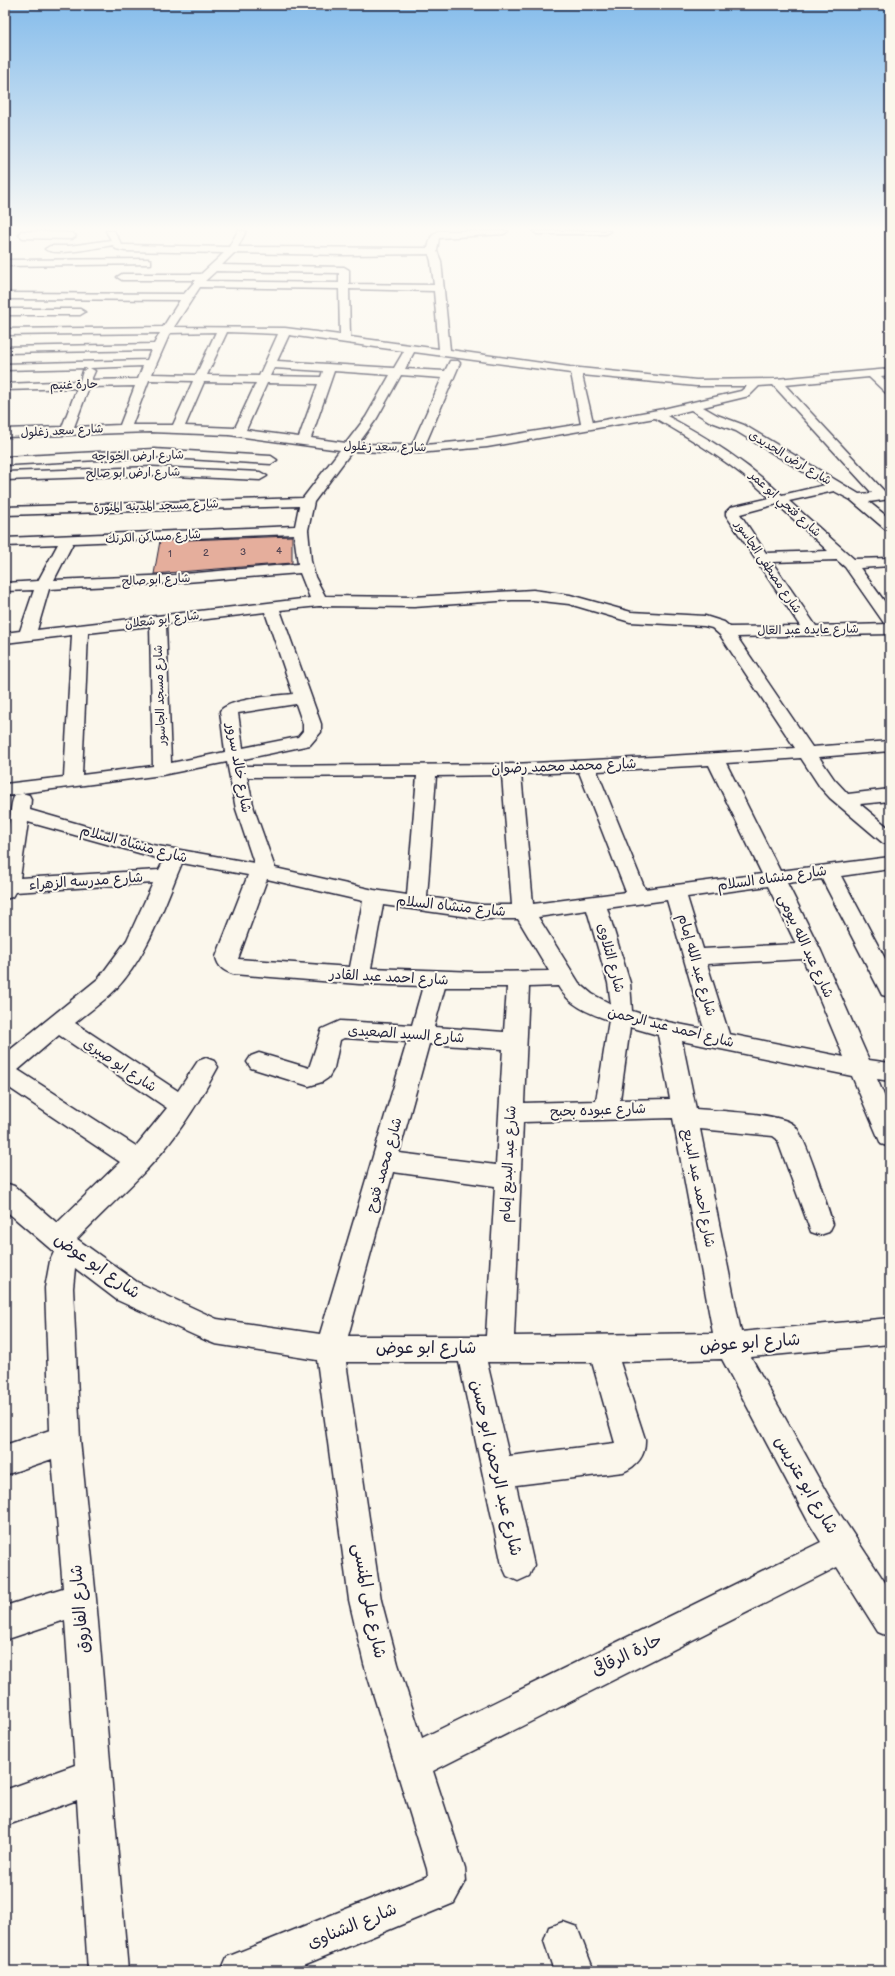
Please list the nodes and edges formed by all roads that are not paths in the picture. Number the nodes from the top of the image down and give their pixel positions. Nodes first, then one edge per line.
1 (52, 323) edge
2 (101, 323) edge
3 (170, 323) edge
4 (343, 323) edge
5 (442, 323) edge
6 (224, 329) junction
7 (166, 330) junction
8 (285, 330) junction
9 (99, 331) junction
10 (5, 332) edge
11 (30, 332) junction
12 (46, 332) junction
13 (343, 339) junction
14 (158, 347) junction
15 (98, 348) junction
16 (411, 348) junction
17 (5, 350) edge
18 (20, 350) junction
19 (445, 352) junction
20 (458, 354) junction
21 (150, 363) junction
22 (270, 364) junction
23 (91, 365) junction
24 (8, 367) edge
25 (330, 368) junction
26 (576, 371) junction
27 (396, 372) junction
28 (890, 372) edge
29 (871, 373) junction
30 (448, 375) junction
31 (5, 378) edge
32 (201, 378) junction
33 (644, 379) junction
34 (143, 380) junction
35 (263, 380) junction
36 (325, 381) junction
37 (756, 382) junction
38 (776, 382) junction
39 (84, 384) junction
40 (5, 387) edge
41 (890, 391) edge
42 (123, 396) dead end
43 (137, 396) junction
44 (79, 397) junction
45 (94, 397) dead end
46 (64, 398) dead end
47 (692, 406) junction
48 (659, 414) junction
49 (588, 427) junction
50 (125, 428) junction
51 (173, 429) junction
52 (67, 430) junction
53 (234, 432) junction
54 (5, 433) edge
55 (285, 438) junction
56 (304, 440) junction
57 (348, 447) junction
58 (417, 449) junction
59 (154, 453) junction
60 (213, 455) junction
61 (271, 460) junction
62 (5, 461) edge
63 (143, 471) junction
64 (201, 473) junction
65 (5, 476) edge
66 (136, 483) dead end
67 (837, 486) junction
68 (252, 490) junction
69 (128, 495) dead end
70 (886, 495) edge
71 (857, 499) junction
72 (781, 500) junction
73 (307, 502) junction
74 (180, 505) junction
75 (120, 507) junction
76 (5, 510) edge
77 (890, 526) edge
78 (302, 530) junction
79 (101, 539) junction
80 (67, 541) junction
81 (5, 542) edge
82 (762, 558) junction
83 (846, 560) junction
84 (890, 562) edge
85 (306, 568) junction
86 (43, 586) junction
87 (5, 587) edge
88 (319, 601) junction
89 (271, 607) junction
90 (158, 620) junction
91 (890, 620) edge
92 (890, 629) edge
93 (80, 630) junction
94 (811, 630) junction
95 (726, 632) junction
96 (27, 635) junction
97 (6, 641) edge
98 (302, 698) junction
99 (890, 746) edge
100 (806, 752) junction
101 (715, 759) junction
102 (236, 763) junction
103 (586, 766) junction
104 (427, 769) junction
105 (511, 769) junction
106 (162, 770) junction
107 (73, 781) junction
108 (14, 789) edge
109 (890, 795) edge
110 (843, 800) junction
111 (19, 813) junction
112 (890, 839) edge
113 (175, 856) junction
114 (890, 863) edge
115 (828, 870) junction
116 (264, 872) junction
117 (166, 876) junction
118 (774, 878) junction
119 (6, 888) edge
120 (675, 891) junction
121 (638, 896) junction
122 (374, 897) junction
123 (596, 902) junction
124 (416, 903) junction
125 (524, 912) junction
126 (810, 951) junction
127 (694, 957) junction
128 (359, 976) junction
129 (563, 978) junction
130 (518, 979) junction
131 (436, 980) junction
132 (890, 989) edge
133 (621, 1016) junction
134 (58, 1023) junction
135 (668, 1030) junction
136 (421, 1034) junction
137 (719, 1040) junction
138 (515, 1041) junction
139 (259, 1062) dead end
140 (5, 1067) edge
141 (206, 1068) dead end
142 (862, 1068) junction
143 (890, 1072) edge
144 (5, 1073) edge
145 (182, 1106) junction
146 (607, 1110) junction
147 (511, 1113) junction
148 (685, 1113) junction
149 (890, 1137) edge
150 (139, 1161) junction
151 (385, 1161) junction
152 (508, 1177) junction
153 (5, 1194) edge
154 (820, 1224) dead end
155 (63, 1244) junction
156 (890, 1331) edge
157 (730, 1346) junction
158 (470, 1348) junction
159 (499, 1348) junction
160 (330, 1349) junction
161 (602, 1349) junction
162 (65, 1440) junction
163 (5, 1460) edge
164 (498, 1472) junction
165 (842, 1548) junction
166 (518, 1565) dead end
167 (80, 1599) junction
168 (890, 1620) edge
169 (5, 1623) edge
170 (412, 1762) junction
171 (93, 1776) junction
172 (5, 1808) edge
173 (446, 1869) joint
174 (108, 1971) edge
175 (241, 1971) edge

1 - 12 street
2 - 9 street
3 - 7 street
4 - 13 street
5 - 19 street
6 - 7 street
6 - 8 street
6 - 32 street
7 - 9 street
7 - 14 street
8 - 13 street
8 - 22 street
9 - 12 street
9 - 15 street
10 - 11 street
11 - 12 street
11 - 18 street
13 - 16 street
13 - 25 street
14 - 15 street
14 - 21 street
15 - 18 street
15 - 23 street
16 - 19 street
16 - 27 street
17 - 18 street
18 - 24 street
19 - 20 street
20 - 26 street
20 - 30 street
21 - 23 street
21 - 34 street
22 - 25 street
22 - 35 street
23 - 24 street
23 - 39 street
24 - 31 street
25 - 27 street
25 - 36 street
26 - 33 street
26 - 49 street
27 - 30 street
27 - 57 street
28 - 29 street
29 - 38 street
29 - 41 street
30 - 58 street
32 - 34 street, حارة غنيم
32 - 35 street, حارة غنيم
32 - 51 street
33 - 37 street
33 - 48 street
34 - 39 street, حارة غنيم
34 - 43 street
35 - 36 street, حارة غنيم
35 - 53 street
36 - 56 street
37 - 38 street
37 - 47 street, شارع سعد زغلول
38 - 70 street
39 - 40 street, حارة غنيم
39 - 44 street
42 - 43 street
43 - 50 street
44 - 45 street
44 - 46 street
44 - 52 street
47 - 48 street, شارع سعد زغلول
47 - 67 street, شارع ارض الحديدى
48 - 49 street, شارع سعد زغلول
48 - 72 street, شارع فتحي ابو عمر
49 - 58 street, شارع سعد زغلول
50 - 51 street, شارع سعد زغلول
50 - 52 street, شارع سعد زغلول
51 - 53 street, شارع سعد زغلول
51 - 59 street
52 - 54 street, شارع سعد زغلول
53 - 55 street, شارع سعد زغلول
53 - 60 street
55 - 56 street, شارع سعد زغلول
55 - 61 street
56 - 57 street, شارع سعد زغلول
57 - 58 street, شارع سعد زغلول
57 - 73 street
59 - 60 street, شارع ارض الخواجه
59 - 62 street, شارع ارض الخواجه
59 - 63 street
60 - 61 street, شارع ارض الخواجه
60 - 64 street
61 - 68 street
63 - 64 street, شارع ارض ابو صالح
63 - 65 street, شارع ارض ابو صالح
63 - 66 street
64 - 68 street, شارع ارض ابو صالح
64 - 74 street
67 - 71 street, شارع ارض الحديدى
67 - 72 street, شارع مصطفى الجاسور
68 - 73 street, شارع مسجد المدينه المنورة
68 - 74 street, شارع مسجد المدينه المنورة
69 - 75 street
70 - 71 street
71 - 77 street, شارع ارض الحديدى
72 - 82 street, شارع مصطفى الجاسور
72 - 83 street, شارع فتحي ابو عمر
73 - 78 street
74 - 75 street, شارع مسجد المدينه المنورة
75 - 76 street, شارع مسجد المدينه المنورة
75 - 79 street
78 - 79 street, شارع مساكن الكرنك
78 - 85 street
79 - 80 street, شارع مساكن الكرنك
80 - 81 street, شارع مساكن الكرنك
80 - 86 street
82 - 83 street
82 - 94 street, شارع مصطفى الجاسور
83 - 84 street
83 - 91 street, شارع فتحي ابو عمر
85 - 86 street, شارع ابو صالح
85 - 88 street
86 - 87 street, شارع ابو صالح
86 - 96 street
88 - 89 street, شارع ابو شعلان
88 - 95 street, شارع ابو شعلان
89 - 90 street, شارع ابو شعلان
89 - 98 street
90 - 93 street, شارع ابو شعلان
90 - 106 street, شارع مسجد الجاسور
92 - 94 street, شارع عايده عبد العال
93 - 96 street, شارع ابو شعلان
93 - 107 street
94 - 95 street, شارع عايده عبد العال
95 - 100 street
96 - 97 street, شارع ابو شعلان
98 - 102 street
98 - 102 street, شارع خالد سرور
99 - 100 street, شارع محمد محمد رضوان
100 - 101 street, شارع محمد محمد رضوان
100 - 110 street
101 - 103 street, شارع محمد محمد رضوان
101 - 118 street, شارع عبد الله بيومى
102 - 104 street, شارع محمد محمد رضوان
102 - 106 street
102 - 116 street, شارع خالد سرور
103 - 105 street, شارع محمد محمد رضوان
103 - 121 street
104 - 105 street, شارع محمد محمد رضوان
104 - 124 street
105 - 125 street, شارع احمد عبد الرحمن
106 - 107 street
107 - 108 street
108 - 111 street
109 - 110 street
110 - 112 street
111 - 113 street, شارع منشاه السلام
111 - 119 street
113 - 116 street, شارع منشاه السلام
113 - 117 street
114 - 115 street, شارع منشاه السلام
115 - 118 street, شارع منشاه السلام
115 - 132 street
116 - 122 street, شارع منشاه السلام
116 - 128 street, شارع احمد عبد القادر
117 - 119 street, شارع مدرسه الزهراء
117 - 134 street
118 - 120 street, شارع منشاه السلام
118 - 126 street, شارع عبد الله بيومى
120 - 121 street, شارع منشاه السلام
120 - 127 street, شارع عبد الله إمام
121 - 123 street, شارع منشاه السلام
122 - 124 street, شارع منشاه السلام
122 - 128 street
123 - 125 street, شارع منشاه السلام
123 - 133 street, شارع التلاوى
124 - 125 street, شارع منشاه السلام
125 - 129 street, شارع احمد عبد الرحمن
126 - 127 street
126 - 142 street, شارع عبد الله بيومى
127 - 137 street, شارع عبد الله إمام
128 - 131 street, شارع احمد عبد القادر
129 - 130 street, شارع احمد عبد القادر
129 - 133 street, شارع احمد عبد الرحمن
130 - 131 street, شارع احمد عبد القادر
130 - 138 street, شارع عبد البديع إمام
131 - 136 street, شارع محمد فتوح
133 - 135 street, شارع احمد عبد الرحمن
133 - 146 street, شارع التلاوى
134 - 140 street
134 - 145 street, شارع ابو صبرى
135 - 137 street, شارع احمد عبد الرحمن
135 - 148 street, شارع احمد عبد البديع
136 - 138 street, شارع السيد الصعيدى
136 - 139 street, شارع السيد الصعيدى
136 - 151 street, شارع محمد فتوح
137 - 142 street, شارع احمد عبد الرحمن
138 - 147 street, شارع عبد البديع إمام
141 - 145 street
142 - 143 street, شارع احمد عبد الرحمن
142 - 149 street, شارع عبد الله بيومى
144 - 150 street
145 - 150 street
146 - 147 street, شارع عبوده بحبح
146 - 148 street, شارع عبوده بحبح
147 - 152 street, شارع عبد البديع إمام
148 - 154 street, شارع عبوده بحبح
148 - 157 street, شارع احمد عبد البديع
150 - 155 street
151 - 152 street
151 - 160 street, شارع محمد فتوح
152 - 159 street, شارع عبد البديع إمام
153 - 155 street, شارع ابو عوض
155 - 160 street, شارع ابو عوض
155 - 162 street, شارع الفاروق
156 - 157 street, شارع ابو عوض
157 - 161 street, شارع ابو عوض
157 - 165 street, شارع ابو عتريس
158 - 159 street, شارع ابو عوض
158 - 160 street, شارع ابو عوض
158 - 164 street, شارع عبد الرحمن ابو حسن
159 - 161 street, شارع ابو عوض
160 - 170 street, شارع على المنسى
161 - 164 street
162 - 163 street
162 - 167 street, شارع الفاروق
164 - 166 street, شارع عبد الرحمن ابو حسن
165 - 168 street, شارع ابو عتريس
165 - 170 street, حارة الرقاقى
167 - 169 street
167 - 171 street, شارع الفاروق
170 - 173 street, شارع على المنسى
171 - 172 street
171 - 174 street, شارع الفاروق
173 - 175 street, شارع الشناوى

